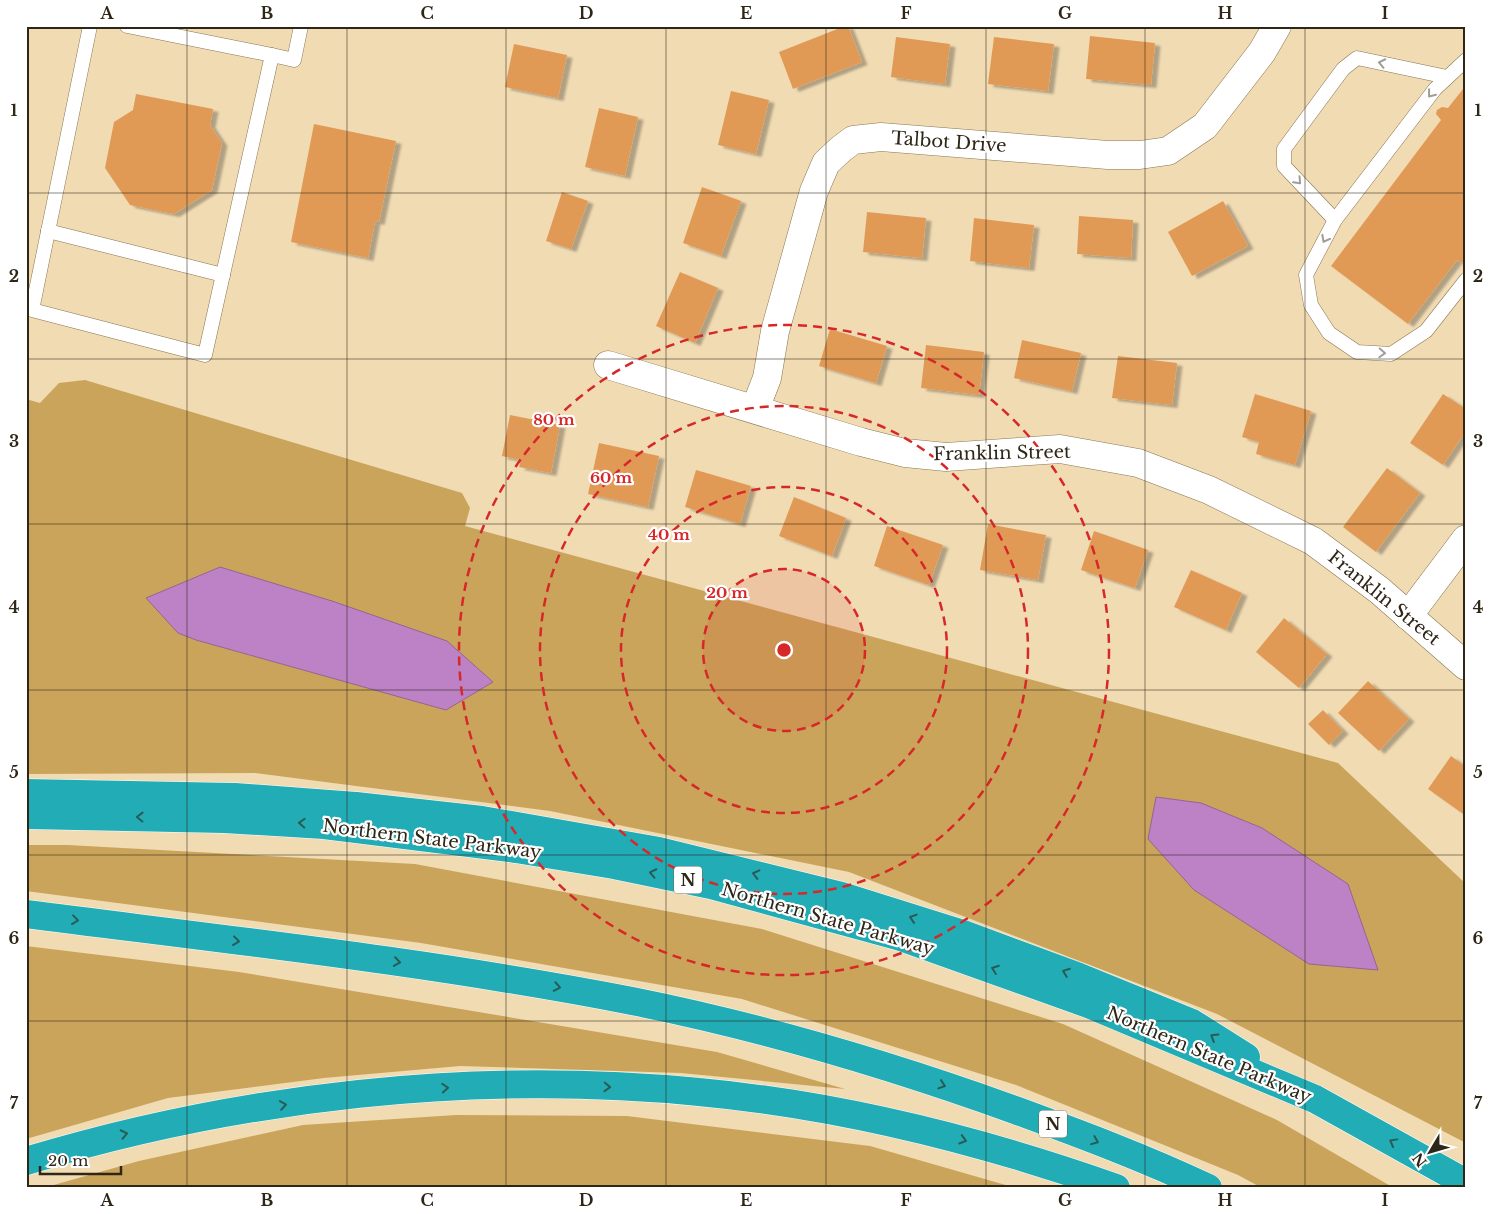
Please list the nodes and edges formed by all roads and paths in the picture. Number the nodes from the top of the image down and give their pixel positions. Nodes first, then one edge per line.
1 (90, 26) edge
2 (127, 26) edge
3 (301, 26) edge
4 (1277, 26) edge
5 (272, 55) junction
6 (1466, 60) edge
7 (1447, 77) junction
8 (1335, 220) junction
9 (48, 231) junction
10 (223, 275) junction
11 (1466, 280) edge
12 (608, 365) dead end
13 (754, 409) junction
14 (1466, 539) edge
15 (1408, 616) junction
16 (1466, 666) edge
17 (26, 793) edge
18 (26, 815) edge
19 (26, 914) edge
20 (1315, 1100) junction
21 (26, 1161) edge
22 (1466, 1183) edge
23 (1116, 1188) edge
24 (1208, 1188) edge

1 - 9 lane
2 - 5 lane
3 - 5 lane
4 - 13 street, Talbot Drive
5 - 10 lane
6 - 7 lane
7 -> 8 lane
7 -> 8 lane
8 -> 11 lane
9 - 10 lane
9 - 10 lane
12 - 13 street, Franklin Street
13 - 15 street, Franklin Street
14 - 15 street
15 - 16 street, Franklin Street
20 -> 17 highway
20 -> 18 highway, Northern State Parkway / N
19 -> 24 highway, N
22 -> 20 highway, Northern State Parkway / N
21 -> 23 highway

